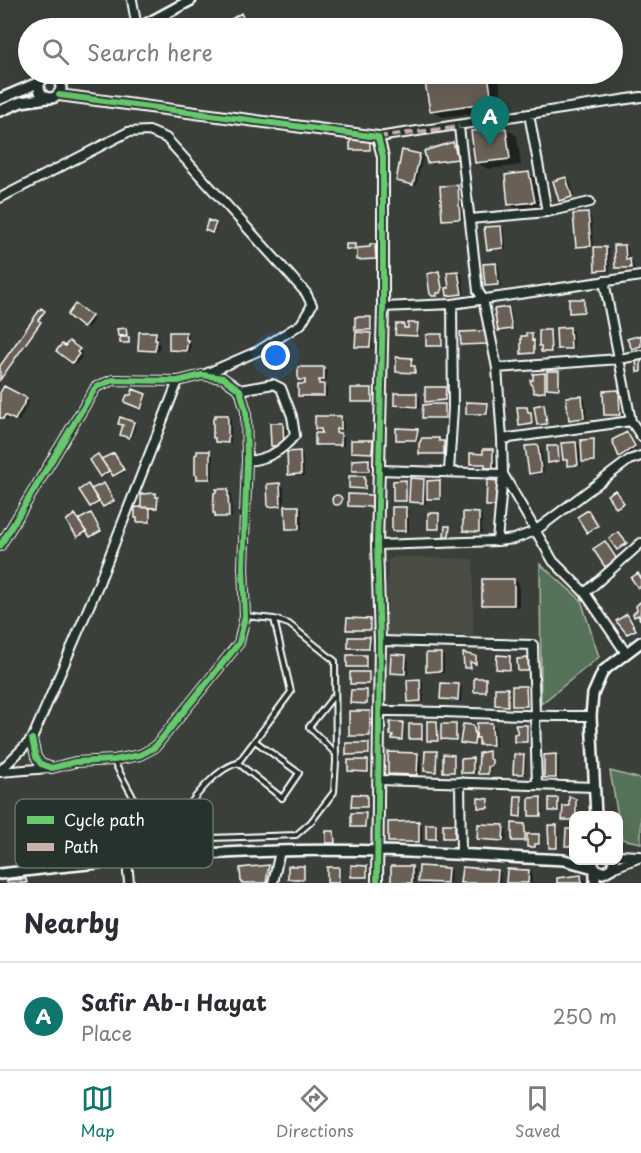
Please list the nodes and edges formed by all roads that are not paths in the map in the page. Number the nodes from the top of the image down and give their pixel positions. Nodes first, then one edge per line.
1 (132, 0) edge
2 (191, 0) edge
3 (136, 18) edge
4 (157, 18) edge
5 (35, 84) edge
6 (40, 84) edge
7 (61, 84) edge
8 (59, 95) junction
9 (641, 97) edge
10 (47, 98) junction
11 (0, 99) edge
12 (0, 111) edge
13 (529, 114) junction
14 (459, 127) dead end
15 (378, 137) junction
16 (0, 198) edge
17 (590, 202) dead end
18 (547, 212) junction
19 (470, 219) junction
20 (641, 276) edge
21 (604, 281) junction
22 (483, 299) junction
23 (452, 304) junction
24 (383, 307) junction
25 (641, 355) edge
26 (619, 359) junction
27 (497, 368) junction
28 (202, 375) junction
29 (178, 381) junction
30 (240, 390) junction
31 (631, 421) junction
32 (641, 436) edge
33 (502, 439) junction
34 (641, 456) edge
35 (247, 461) junction
36 (380, 470) junction
37 (449, 471) junction
38 (503, 474) junction
39 (535, 531) junction
40 (497, 541) junction
41 (641, 543) edge
42 (377, 545) junction
43 (0, 546) edge
44 (585, 593) junction
45 (244, 616) junction
46 (274, 619) junction
47 (380, 641) junction
48 (641, 642) edge
49 (626, 653) junction
50 (334, 697) junction
51 (379, 711) junction
52 (535, 716) junction
53 (591, 716) junction
54 (32, 739) junction
55 (255, 741) junction
56 (336, 754) junction
57 (113, 760) junction
58 (238, 763) junction
59 (52, 768) junction
60 (0, 772) edge
61 (379, 780) junction
62 (460, 782) junction
63 (537, 785) junction
64 (595, 787) junction
65 (135, 799) edge
66 (195, 799) edge
67 (596, 811) edge
68 (601, 811) edge
69 (213, 838) edge
70 (280, 851) junction
71 (376, 851) junction
72 (213, 853) edge
73 (461, 855) junction
74 (623, 855) edge
75 (641, 857) edge
76 (569, 859) edge
77 (593, 866) edge
78 (612, 866) edge
79 (59, 868) edge
80 (128, 868) edge
81 (0, 874) edge
82 (129, 883) edge
83 (273, 883) edge
84 (377, 883) edge
85 (595, 883) edge
86 (608, 883) edge

1 - 3 street
2 - 4 street
5 - 11 street
6 - 10 street
7 - 8 street
8 - 10 street
8 - 15 street
9 - 13 street
10 - 12 street
13 - 15 street
13 - 18 street
14 - 19 street
15 - 24 street
16 - 28 street
17 - 18 street
18 - 19 street
19 - 22 street
20 - 21 street
21 - 22 street
21 - 26 street
22 - 23 street
22 - 27 street
23 - 24 street
23 - 37 street
24 - 36 street
25 - 26 street
26 - 27 street
26 - 31 street
27 - 33 street
28 - 29 street
28 - 30 street
29 - 43 street
29 - 54 street
30 - 35 street
30 - 35 street
31 - 32 street
31 - 33 street
33 - 38 street
34 - 39 street
35 - 45 street
36 - 37 street
36 - 42 street
37 - 38 street
38 - 39 street
38 - 40 street
39 - 40 street
39 - 44 street
40 - 42 street
41 - 44 street
42 - 47 street
44 - 49 street
45 - 46 lane
45 - 57 street
46 - 50 lane
46 - 55 lane
47 - 51 street
47 - 52 street
48 - 49 street
49 - 53 street
50 - 56 lane
50 - 56 lane
51 - 52 street
51 - 61 street
52 - 53 street
52 - 63 street
53 - 64 street
54 - 59 street
54 - 60 street
55 - 58 lane
55 - 58 lane
56 - 69 lane
57 - 59 street
57 - 65 lane
58 - 66 lane
59 - 60 street
61 - 62 street
61 - 71 street
62 - 63 street
62 - 73 street
63 - 64 street
64 - 67 street
64 - 68 street
70 - 71 street
70 - 72 street
70 - 83 street
71 - 73 street
71 - 84 street
73 - 76 street
74 - 75 street
75 - 78 street
77 - 78 street
77 - 85 street
78 - 86 street
79 - 81 street
80 - 82 street

